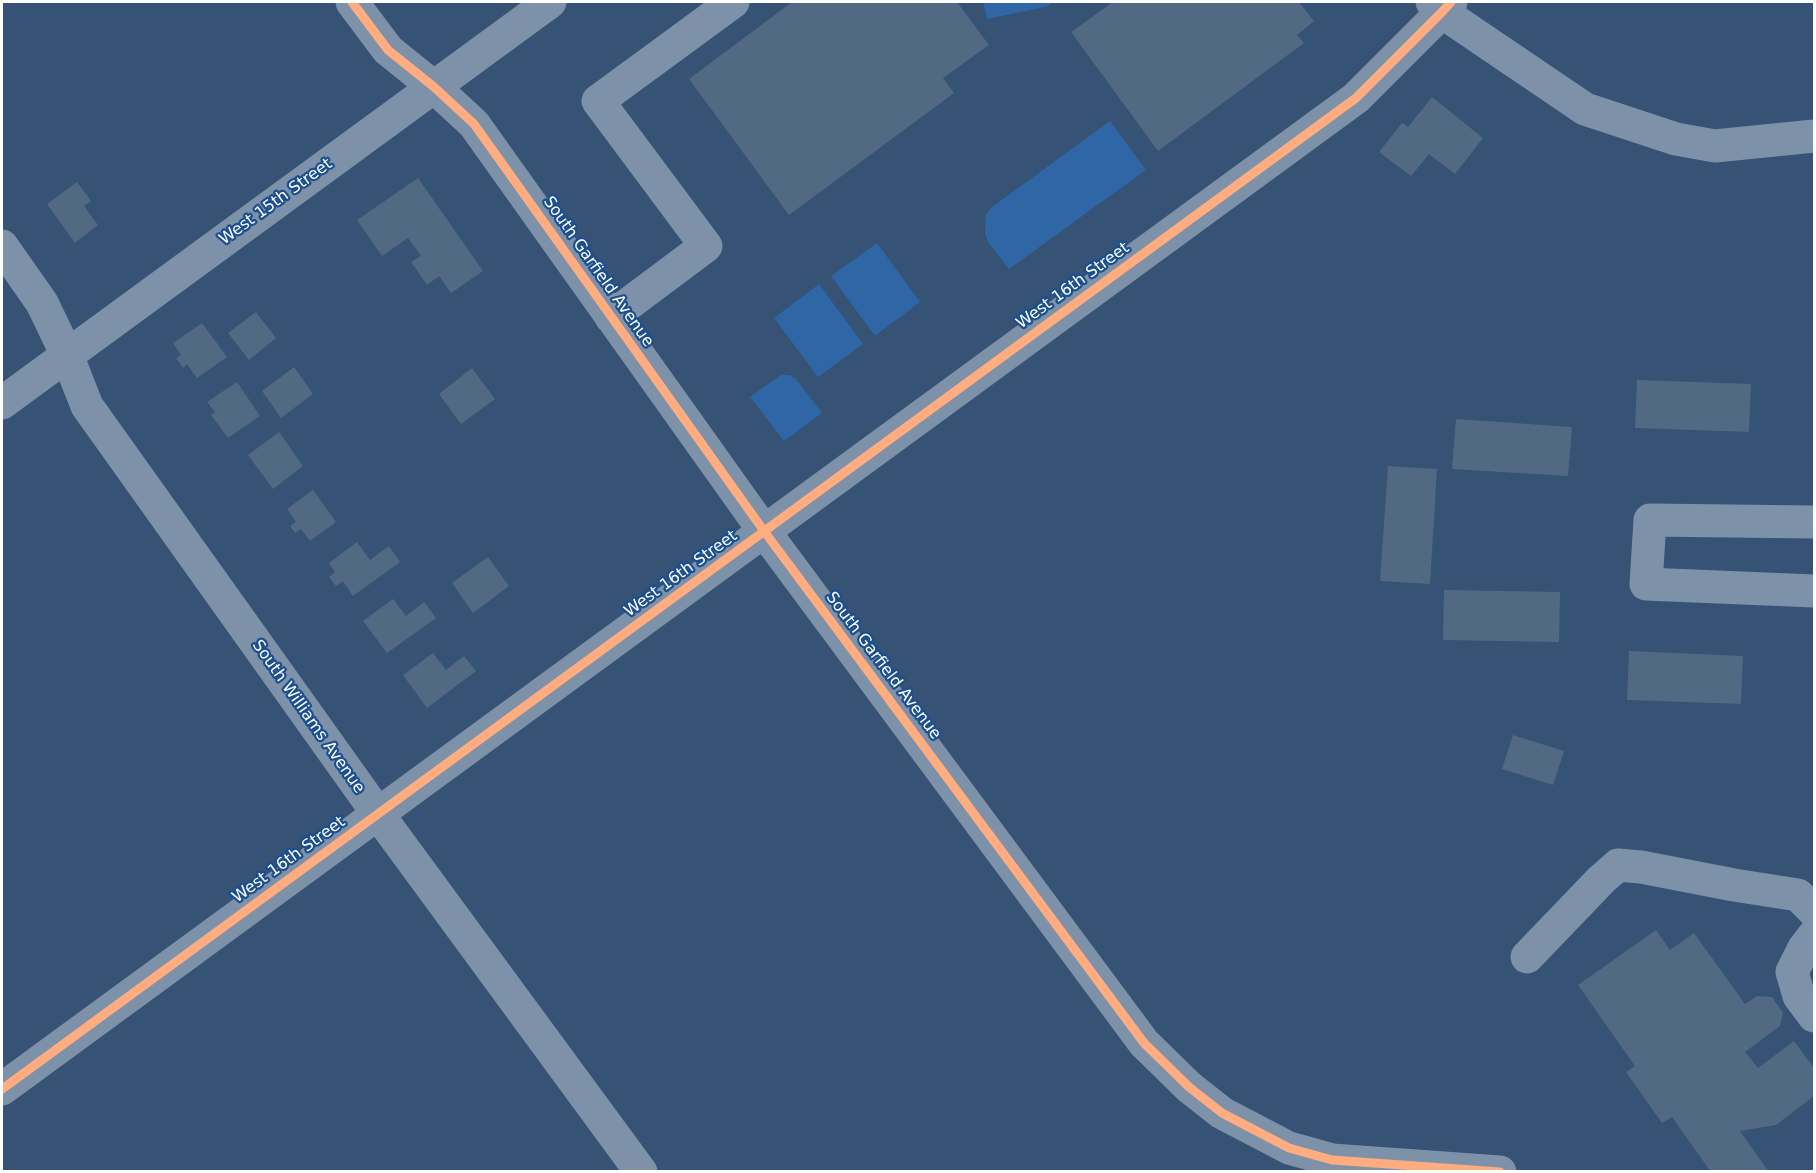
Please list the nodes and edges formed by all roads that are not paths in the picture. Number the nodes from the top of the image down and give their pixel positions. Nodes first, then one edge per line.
1 (352, 2) edge
2 (550, 2) edge
3 (733, 2) edge
4 (1442, 5) edge
5 (434, 87) junction
6 (1815, 136) edge
7 (2, 246) edge
8 (611, 317) junction
9 (67, 355) junction
10 (2, 403) edge
11 (1815, 522) edge
12 (764, 531) junction
13 (1815, 591) edge
14 (378, 814) junction
15 (1815, 911) edge
16 (1815, 935) edge
17 (1527, 957) dead end
18 (1815, 1016) edge
19 (2, 1089) edge
20 (641, 1172) edge
21 (1500, 1172) edge

1 - 5 street, South Garfield Avenue
2 - 5 street, West 15th Street
3 - 8 street
4 - 6 street
4 - 12 street, West 16th Street
5 - 8 street, South Garfield Avenue
5 - 9 street, West 15th Street
7 - 9 street, South Williams Avenue
8 - 12 street, South Garfield Avenue
9 - 10 street, West 15th Street
9 - 14 street, South Williams Avenue
11 - 13 street
12 - 14 street, West 16th Street
12 - 21 street, South Garfield Avenue
14 - 19 street, West 16th Street
14 - 20 street, South Williams Avenue
15 - 17 street
16 - 18 street

